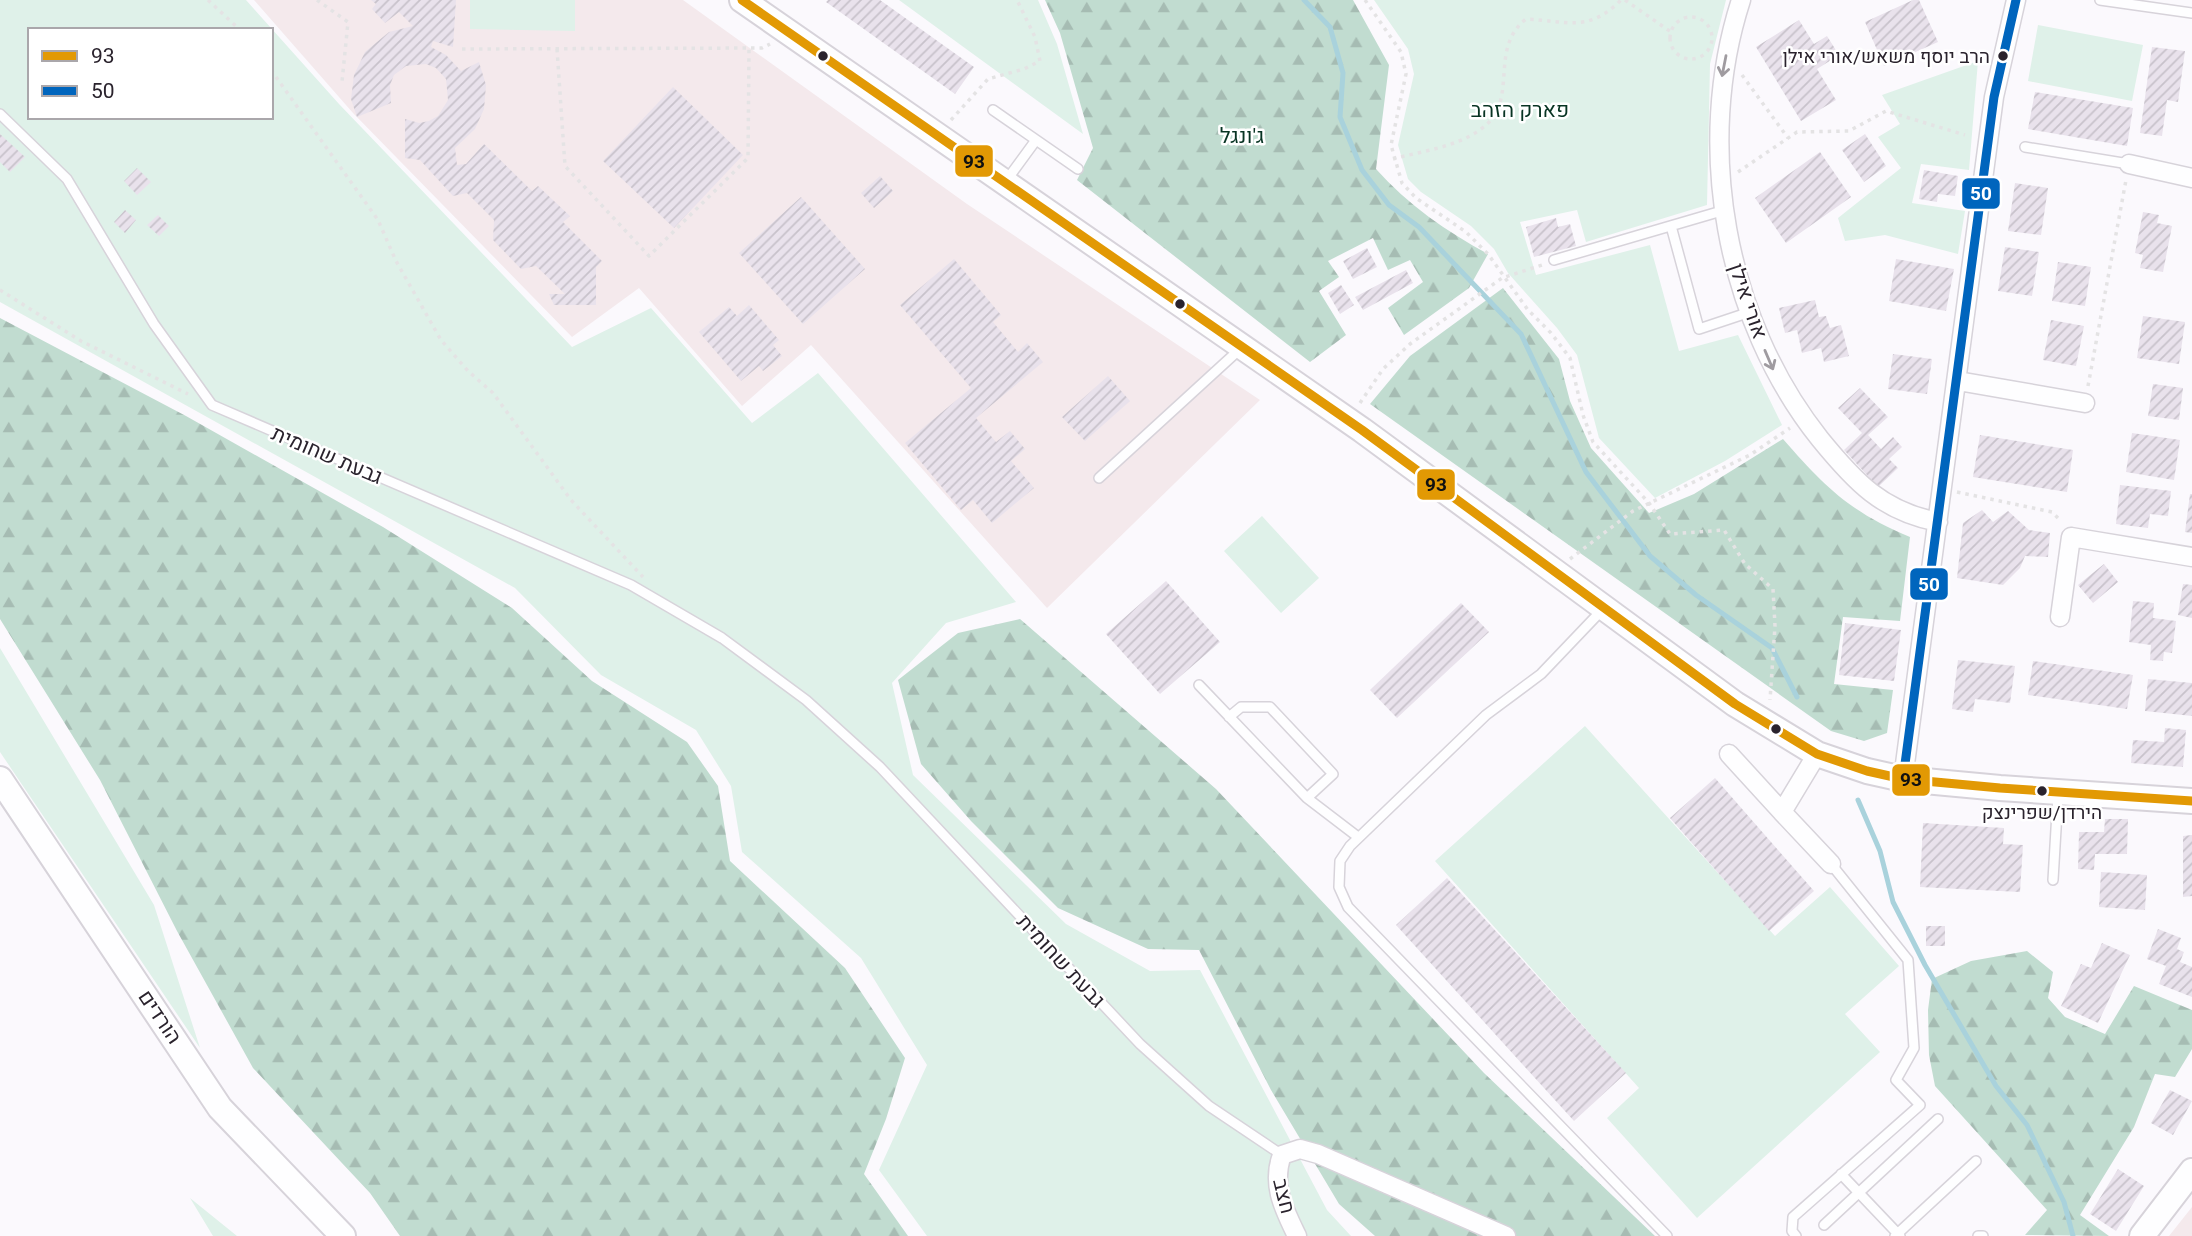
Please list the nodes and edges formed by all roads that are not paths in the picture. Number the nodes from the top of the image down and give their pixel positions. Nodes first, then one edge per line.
1 (1741, 0) edge
2 (2016, 0) edge
3 (2100, 0) edge
4 (757, 4) edge
5 (2192, 13) edge
6 (993, 110) dead end
7 (0, 114) edge
8 (1036, 140) junction
9 (2025, 147) dead end
10 (2129, 164) joint
11 (1078, 169) dead end
12 (2192, 178) edge
13 (1005, 183) junction
14 (1725, 210) junction
15 (1671, 226) junction
16 (1554, 260) road end
17 (1750, 312) junction
18 (1243, 347) junction
19 (1958, 381) junction
20 (2085, 402) road end
21 (1100, 478) dead end
22 (1938, 522) junction
23 (2192, 557) edge
24 (1603, 609) junction
25 (2060, 617) dead end
26 (1199, 685) dead end
27 (1229, 717) junction
28 (1729, 754) dead end
29 (1816, 754) junction
30 (0, 779) edge
31 (1903, 779) junction
32 (2058, 792) junction
33 (1307, 798) junction
34 (2192, 801) edge
35 (1782, 812) junction
36 (1358, 836) junction
37 (1831, 864) joint
38 (2053, 880) dead end
39 (1938, 1119) dead end
40 (1282, 1155) junction
41 (1976, 1161) dead end
42 (2192, 1171) edge
43 (1841, 1174) junction
44 (1858, 1193) junction
45 (1824, 1225) dead end
46 (1898, 1235) edge
47 (343, 1236) edge
48 (1297, 1236) edge
49 (1506, 1236) edge
50 (1667, 1236) edge
51 (1796, 1236) edge
52 (2142, 1236) edge

1 -> 14 street, אורי אילן
2 - 19 street
3 - 5 lane
4 - 13 street
6 - 8 lane
7 - 40 lane, גבעת שחומית
8 - 11 lane
8 - 13 lane
9 - 10 lane
10 - 12 street
13 - 18 street
14 - 15 lane
14 - 17 street, אורי אילן
15 - 16 lane
15 - 17 lane
17 -> 22 street, אורי אילן
18 - 21 lane
18 - 24 street
19 - 20 street
19 - 22 street
22 - 31 street
23 - 25 street
24 - 29 street
24 - 36 lane
26 - 27 lane
27 - 33 lane
27 - 33 lane
28 - 35 street
29 - 31 street
29 - 35 street
30 - 47 street, הורדים
31 - 32 street
32 - 34 street
32 - 38 lane
33 - 36 lane
35 - 37 street
36 - 50 lane
37 - 43 lane
39 - 44 lane
40 - 48 street, חצב
40 - 49 street
41 - 46 lane
42 - 52 street
43 - 44 lane
43 - 51 lane
44 - 45 lane
44 - 46 lane

